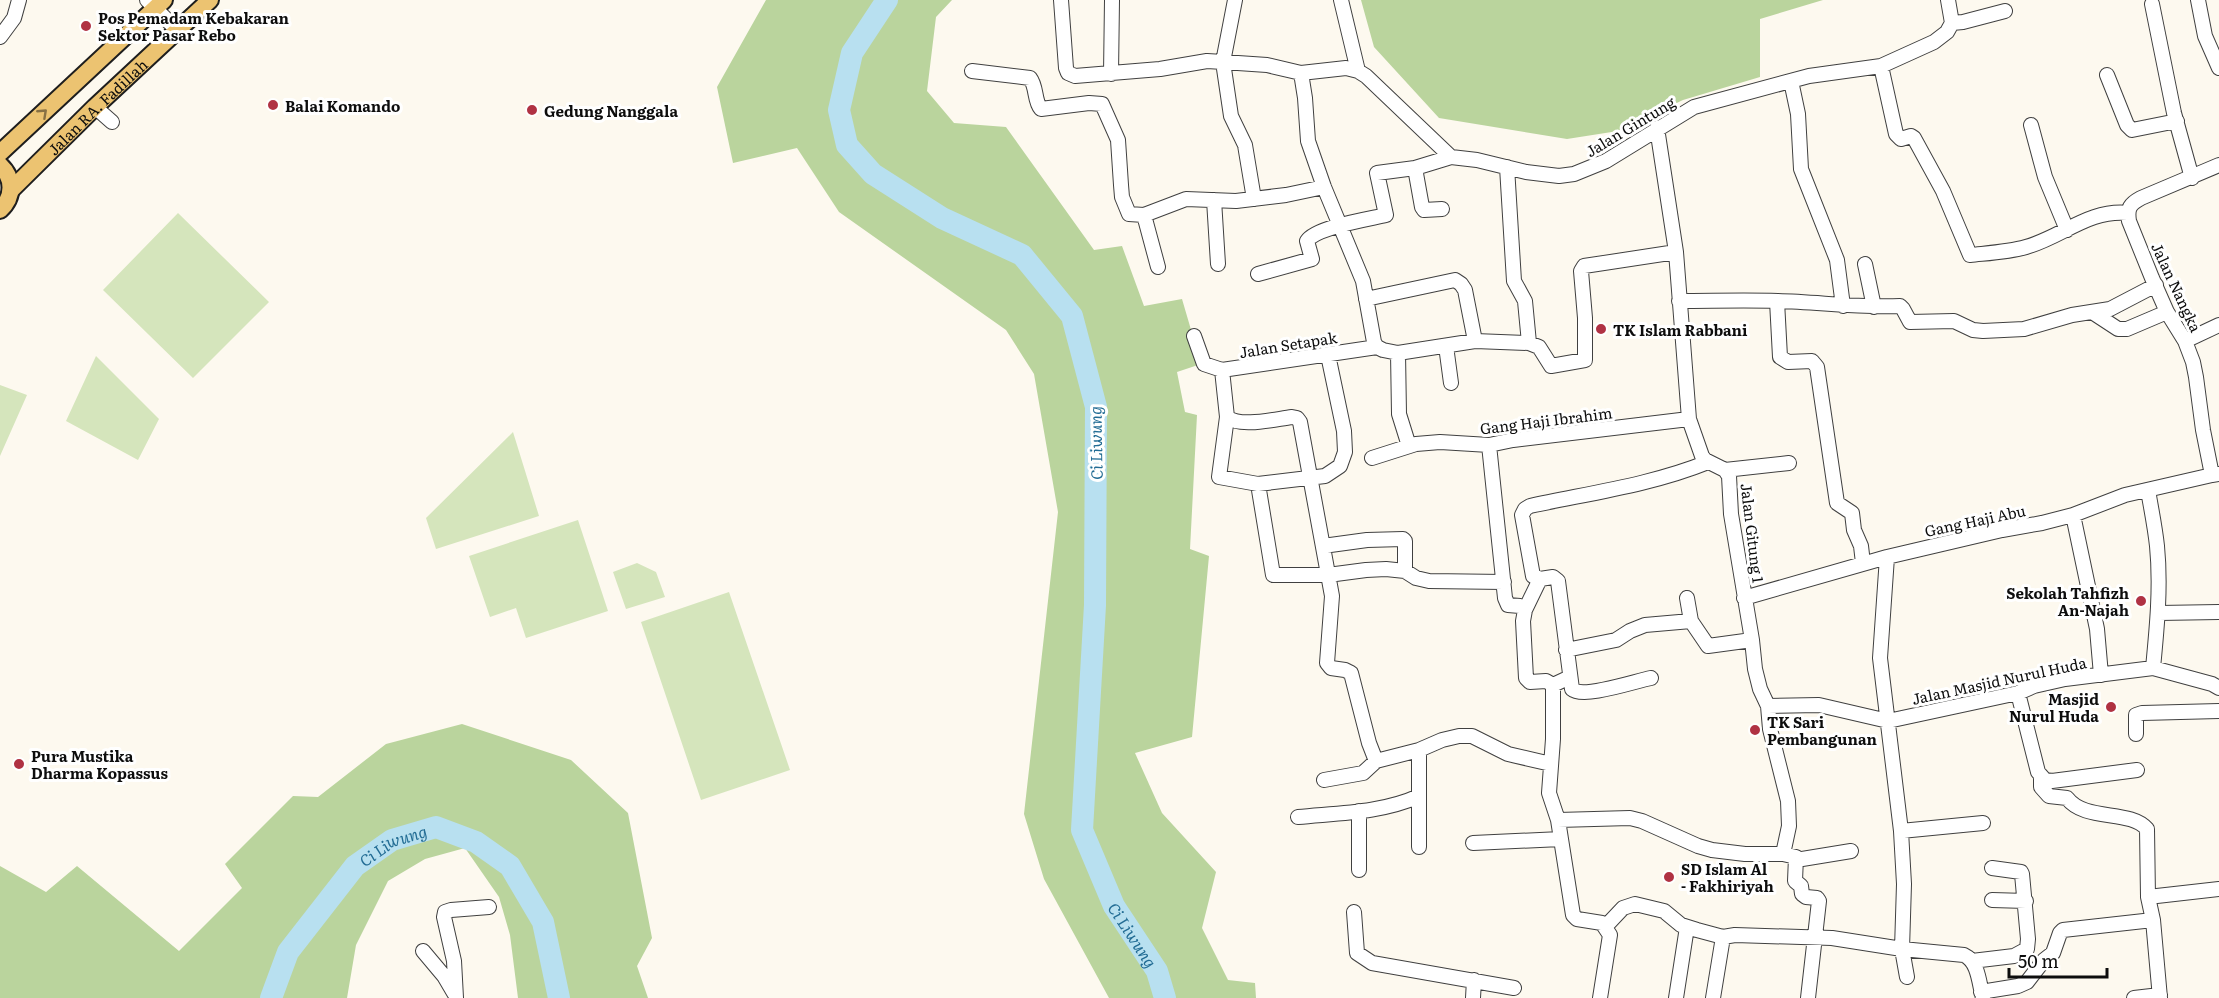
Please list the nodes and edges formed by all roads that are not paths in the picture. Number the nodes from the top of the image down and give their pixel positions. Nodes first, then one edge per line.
1 (19, 0) edge
2 (210, 0) edge
3 (1061, 0) edge
4 (1112, 0) edge
5 (1235, 0) edge
6 (1341, 0) edge
7 (1948, 0) edge
8 (2198, 0) edge
9 (155, 3) edge
10 (2152, 4) dead end
11 (2005, 11) dead end
12 (1952, 23) junction
13 (177, 30) junction
14 (0, 37) edge
15 (1223, 62) junction
16 (1881, 66) junction
17 (2219, 68) edge
18 (972, 71) dead end
19 (1358, 71) junction
20 (1301, 73) junction
21 (1112, 74) junction
22 (2106, 75) dead end
23 (1791, 81) junction
24 (95, 107) junction
25 (112, 122) dead end
26 (2176, 122) junction
27 (2031, 125) dead end
28 (1657, 128) junction
29 (0, 153) edge
30 (1450, 157) junction
31 (0, 165) edge
32 (2219, 165) edge
33 (1507, 167) junction
34 (1415, 168) junction
35 (2192, 178) junction
36 (1324, 187) junction
37 (11, 190) junction
38 (1254, 199) junction
39 (1214, 201) junction
40 (1442, 209) dead end
41 (0, 210) edge
42 (2127, 213) junction
43 (1144, 215) junction
44 (1340, 226) junction
45 (2067, 230) junction
46 (1676, 252) junction
47 (1218, 264) dead end
48 (1865, 264) dead end
49 (1158, 267) dead end
50 (1258, 274) dead end
51 (2156, 285) junction
52 (1366, 299) junction
53 (1680, 301) junction
54 (1777, 301) junction
55 (1844, 306) junction
56 (1874, 307) junction
57 (2092, 312) junction
58 (2167, 312) junction
59 (2219, 325) edge
60 (1194, 336) dead end
61 (1475, 341) junction
62 (2185, 341) junction
63 (1529, 344) junction
64 (1446, 346) junction
65 (1377, 347) junction
66 (1398, 353) junction
67 (1328, 355) junction
68 (1222, 370) junction
69 (1451, 383) dead end
70 (1227, 417) junction
71 (1689, 419) junction
72 (1489, 445) junction
73 (1408, 446) junction
74 (1372, 458) dead end
75 (1708, 462) junction
76 (1789, 463) dead end
77 (1725, 470) junction
78 (2216, 475) edge
79 (1311, 478) junction
80 (1258, 484) junction
81 (2148, 490) junction
82 (2073, 515) junction
83 (1323, 546) junction
84 (1887, 557) junction
85 (1863, 563) junction
86 (1405, 571) junction
87 (1328, 575) junction
88 (1540, 579) junction
89 (1504, 582) junction
90 (1687, 598) dead end
91 (1744, 598) junction
92 (1525, 610) junction
93 (2219, 612) edge
94 (2159, 613) junction
95 (1691, 621) junction
96 (1752, 640) junction
97 (1566, 650) junction
98 (2154, 668) junction
99 (2101, 675) junction
100 (1570, 677) junction
101 (1650, 678) dead end
102 (1553, 685) junction
103 (2219, 688) edge
104 (2018, 693) junction
105 (1768, 706) junction
106 (2219, 711) edge
107 (1888, 721) junction
108 (2136, 734) dead end
109 (1419, 750) junction
110 (1376, 761) junction
111 (1551, 764) junction
112 (2137, 770) dead end
113 (2041, 777) junction
114 (1324, 780) dead end
115 (1419, 796) junction
116 (1359, 811) junction
117 (1298, 817) dead end
118 (1558, 820) junction
119 (1983, 823) dead end
120 (1901, 831) junction
121 (1561, 839) junction
122 (1473, 843) dead end
123 (1419, 847) dead end
124 (1851, 851) dead end
125 (1790, 857) junction
126 (1992, 868) dead end
127 (1359, 870) dead end
128 (2219, 889) edge
129 (2148, 897) junction
130 (1992, 900) dead end
131 (2026, 901) junction
132 (489, 907) dead end
133 (1354, 912) dead end
134 (2153, 920) junction
135 (1606, 926) junction
136 (1687, 927) junction
137 (1723, 937) junction
138 (1816, 938) junction
139 (1902, 949) junction
140 (423, 951) dead end
141 (1972, 961) junction
142 (1907, 977) dead end
143 (1474, 980) junction
144 (1514, 988) dead end
145 (1982, 995) edge
146 (2160, 997) edge
147 (456, 998) edge
148 (1473, 998) edge
149 (1600, 998) edge
150 (1676, 998) edge
151 (1713, 998) edge
152 (1808, 998) edge
153 (2134, 998) edge

1 - 14 street
2 - 13 main road, Jalan RA. Fadillah
3 - 21 street
4 - 21 street
5 - 15 street
6 - 19 street
7 - 12 street
8 - 17 street
9 - 13 street
29 -> 9 main road, Jalan RA. Fadillah
10 - 26 street
11 - 12 street
12 - 16 street, Jalan Gintung
13 - 24 main road, Jalan RA. Fadillah
15 - 20 street
15 - 21 street
15 - 38 street
16 - 23 street, Jalan Gintung
16 - 45 street
18 - 43 street
19 - 20 street
19 - 30 street
20 - 36 street
22 - 26 street
23 - 28 street, Jalan Gintung
23 - 55 street
24 - 25 street
24 - 37 main road, Jalan RA. Fadillah
26 - 35 street
27 - 45 street
28 - 33 street, Jalan Gintung
28 - 46 street
30 - 33 street, Jalan Gintung
30 - 34 street, Jalan Gintung
31 - 37 main road
32 - 35 street
33 - 63 street
34 - 40 street
34 - 44 street, Jalan Gintung
35 - 42 street
36 - 38 street
36 - 44 street
37 - 41 main road, Jalan RA. Fadillah
38 - 39 street
39 - 43 street
39 - 47 street
42 - 45 street
42 - 51 street, Jalan Nangka
43 - 49 street
44 - 50 street, Jalan Gintung
44 - 52 street
46 - 53 street
46 - 63 street
48 - 56 street
51 - 57 street
51 - 58 street, Jalan Nangka
52 - 61 street
52 - 65 street
53 - 54 street
53 - 71 street
54 - 55 street
54 - 85 street
55 - 56 street
56 - 57 street
57 - 58 street
58 - 62 street, Jalan Nangka
59 - 62 street
60 - 68 street, Jalan Setapak
61 - 63 street
61 - 64 street
62 - 78 street, Jalan Nangka
64 - 66 street
64 - 69 street
65 - 66 street
65 - 67 street, Jalan Setapak
66 - 73 street
67 - 68 street, Jalan Setapak
67 - 79 street
68 - 70 street
70 - 79 street
70 - 80 street
71 - 72 street, Gang Haji Ibrahim
71 - 75 street
72 - 73 street, Gang Haji Ibrahim
72 - 89 street
73 - 74 street, Gang Haji Ibrahim
75 - 77 street, Jalan Gitung 1
75 - 88 street
76 - 77 street
77 - 91 street, Jalan Gitung 1
78 - 81 street, Gang Haji Abu
79 - 80 street
79 - 83 street
80 - 87 street
81 - 82 street, Gang Haji Abu
81 - 94 street
82 - 84 street, Gang Haji Abu
82 - 99 street
83 - 86 street
83 - 87 street
84 - 85 street, Gang Haji Abu
84 - 107 street
85 - 91 street, Gang Haji Abu
86 - 87 street
86 - 89 street
87 - 110 street
88 - 92 street
88 - 97 street
89 - 92 street
90 - 95 street
91 - 96 street, Jalan Gitung 1
92 - 102 street
93 - 94 street
94 - 98 street
95 - 96 street
95 - 97 street
96 - 105 street, Jalan Gitung 1
97 - 100 street
98 - 99 street, Jalan Masjid Nurul Huda
98 - 103 street
99 - 104 street, Jalan Masjid Nurul Huda
100 - 101 street
100 - 102 street
102 - 111 street
104 - 107 street, Jalan Masjid Nurul Huda
104 - 113 street
105 - 107 street
105 - 125 street, Jalan Gitung 1
106 - 108 street
107 - 120 street
109 - 110 street
109 - 111 street
109 - 115 street
110 - 114 street
111 - 118 street
112 - 113 street
113 - 129 street
115 - 116 street
115 - 123 street
116 - 117 street
116 - 127 street
118 - 121 street
118 - 125 street
119 - 120 street
120 - 139 street
121 - 122 street
121 - 135 street
124 - 125 street
125 - 138 street
126 - 131 street
128 - 129 street
129 - 134 street
130 - 131 street
131 - 141 street
132 - 147 street
133 - 143 street
134 - 145 street
134 - 146 street
135 - 136 street
135 - 149 street
136 - 137 street
136 - 150 street
137 - 138 street
137 - 151 street
138 - 139 street
138 - 152 street
139 - 141 street
139 - 142 street
140 - 147 street
141 - 145 street
143 - 144 street
143 - 148 street
146 - 153 street

